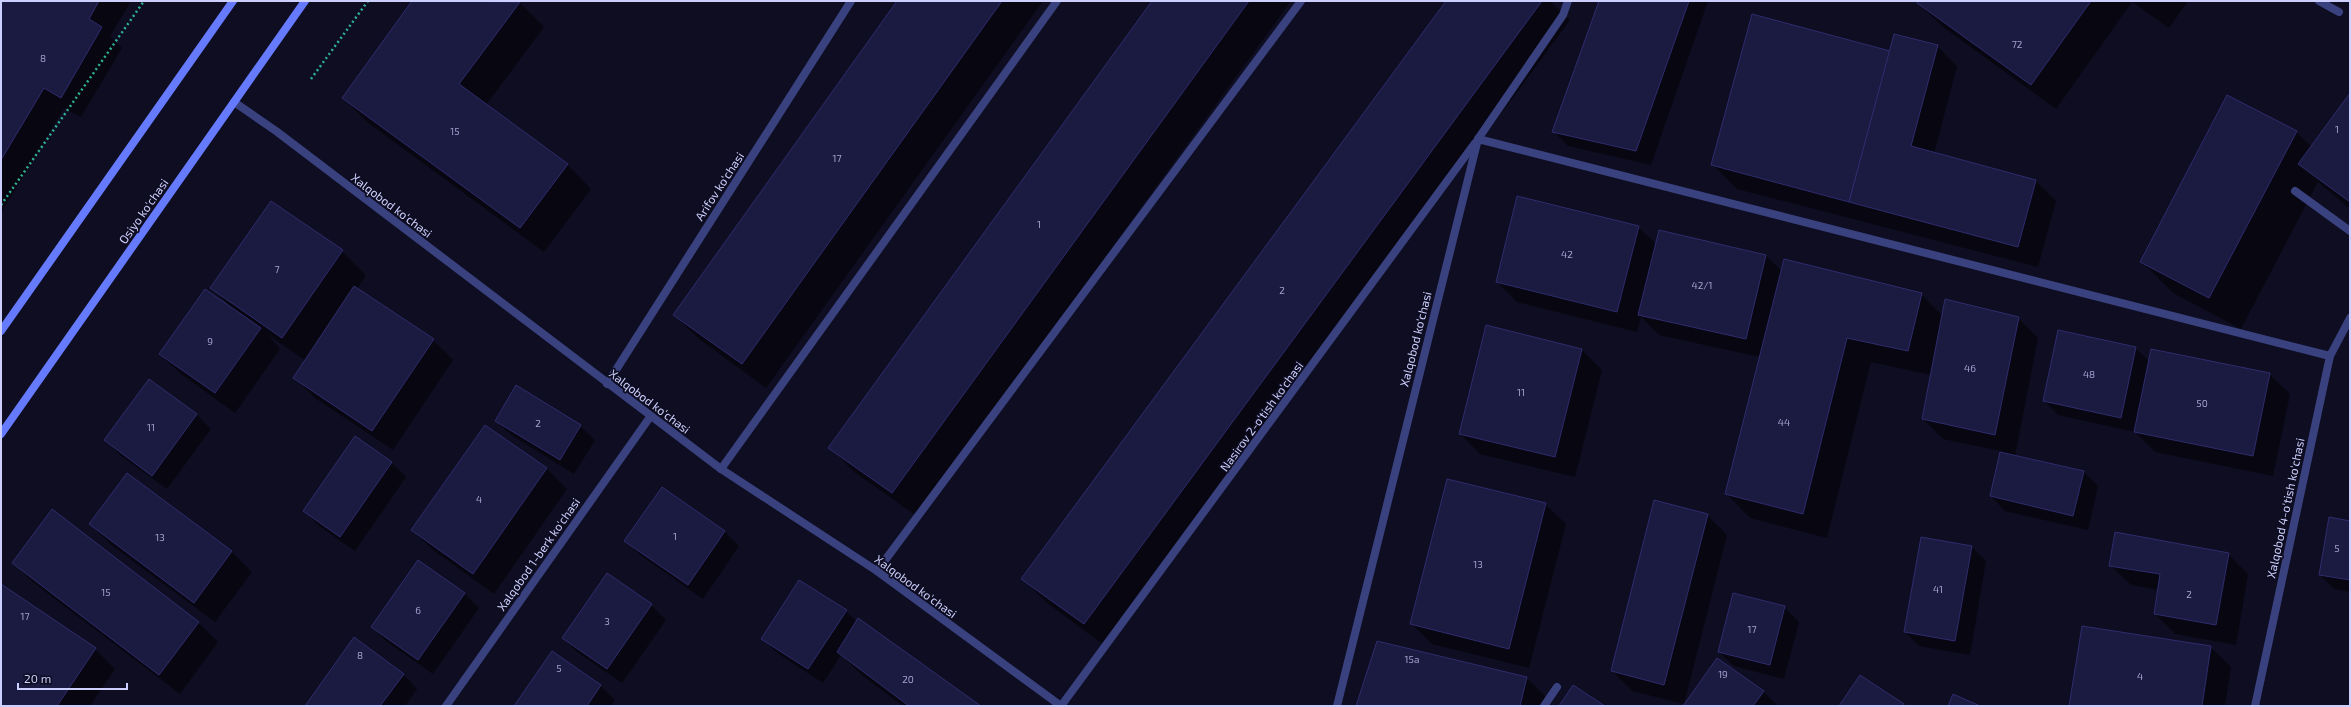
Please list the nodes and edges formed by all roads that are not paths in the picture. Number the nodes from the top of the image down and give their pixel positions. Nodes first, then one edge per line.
1 (233, 1) edge
2 (305, 1) edge
3 (851, 1) edge
4 (1058, 1) edge
5 (1301, 1) edge
6 (1568, 1) edge
7 (2319, 1) edge
8 (2339, 12) dead end
9 (234, 102) junction
10 (1478, 139) junction
11 (2295, 191) dead end
12 (2350, 231) edge
13 (2350, 318) edge
14 (1, 331) edge
15 (2330, 356) junction
16 (607, 384) junction
17 (650, 416) junction
18 (1, 434) edge
19 (721, 469) junction
20 (877, 572) junction
21 (1557, 687) dead end
22 (446, 706) edge
23 (1061, 706) edge
24 (1337, 706) edge
25 (1544, 706) edge
26 (2255, 706) edge

1 - 14 main road
2 - 9 main road, Osiyo ko'chasi
3 - 16 street, Arifov ko‘chasi
4 - 19 street
5 - 20 street
6 - 10 street, Xalqobod ko'chasi
7 - 8 street
9 - 16 street, Xalqobod ko'chasi
9 - 18 main road, Osiyo ko'chasi
10 - 15 street
10 - 23 street, Nasirov 2-o'tish ko'chasi
10 - 24 street, Xalqobod ko'chasi
11 - 12 street
13 - 15 street, Xalqobod 4-o'tish ko'chasi
15 - 26 street, Xalqobod 4-o'tish ko'chasi
16 - 17 street, Xalqobod ko'chasi
17 - 19 street, Xalqobod ko'chasi
17 - 22 street, Xalqobod 1-berk ko'chasi
19 - 20 street, Xalqobod ko'chasi
20 - 23 street, Xalqobod ko'chasi
21 - 25 street

